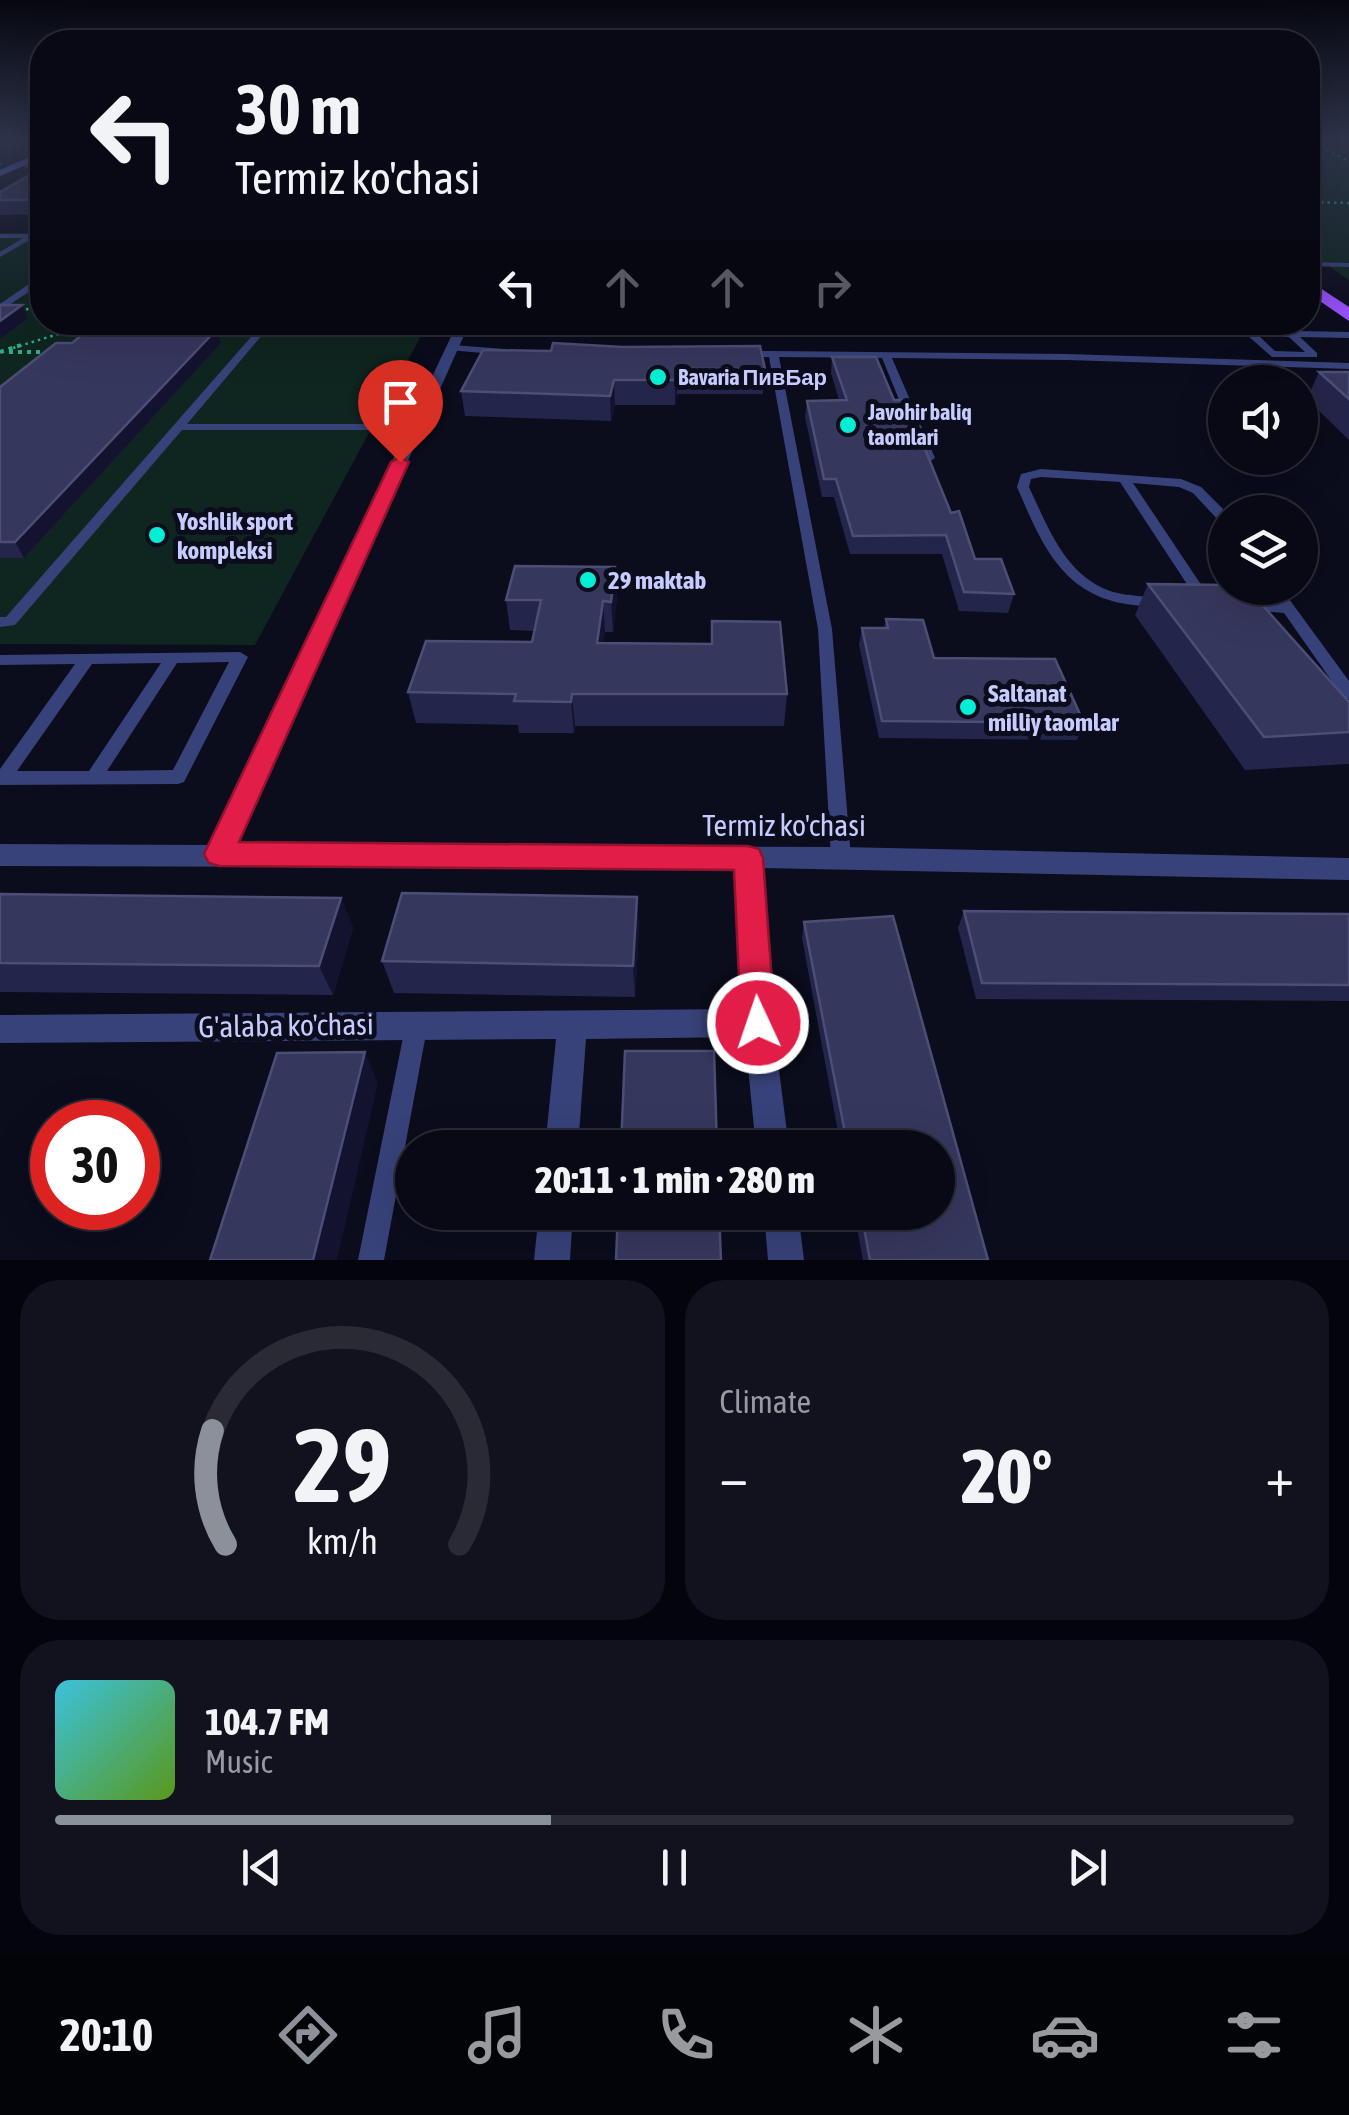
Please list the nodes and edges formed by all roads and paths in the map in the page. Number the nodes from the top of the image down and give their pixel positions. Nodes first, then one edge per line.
1 (1320, 201) edge
2 (1349, 201) edge
3 (0, 236) edge
4 (30, 236) edge
5 (30, 240) edge
6 (0, 255) edge
7 (1320, 265) edge
8 (1349, 265) edge
9 (1320, 274) edge
10 (30, 287) edge
11 (1320, 294) edge
12 (1349, 297) edge
13 (0, 308) edge
14 (1349, 316) edge
15 (55, 335) edge
16 (257, 335) edge
17 (458, 335) edge
18 (1252, 335) edge
19 (1293, 335) edge
20 (1320, 335) edge
21 (1349, 336) edge
22 (452, 348) junction
23 (518, 352) edge
24 (738, 354) edge
25 (773, 354) junction
26 (886, 355) junction
27 (38, 362) edge
28 (1349, 366) edge
29 (178, 427) junction
30 (416, 427) junction
31 (929, 459) edge
32 (1123, 478) junction
33 (1208, 501) edge
34 (1169, 603) edge
35 (1188, 604) edge
36 (1208, 604) joint
37 (1227, 605) edge
38 (1283, 605) edge
39 (1285, 608) junction
40 (0, 622) edge
41 (172, 658) junction
42 (86, 659) junction
43 (2, 662) edge
44 (1349, 693) edge
45 (94, 777) junction
46 (2, 778) edge
47 (219, 854) junction
48 (0, 855) edge
49 (748, 858) junction
50 (841, 858) junction
51 (1349, 869) edge
52 (417, 1023) junction
53 (758, 1023) junction
54 (572, 1024) junction
55 (0, 1028) edge
56 (563, 1130) edge
57 (771, 1130) edge
58 (554, 1230) edge
59 (782, 1230) edge
60 (371, 1260) edge
61 (552, 1260) edge
62 (786, 1260) edge

1 - 2 path
3 - 4 lane
5 - 6 lane
7 - 8 lane
9 - 12 main road
10 - 13 lane
11 - 14 main road
15 - 27 path
16 - 29 lane
17 - 22 street
18 - 19 lane
20 - 21 lane
22 - 23 lane
22 - 30 street
24 - 25 lane
25 - 26 lane
25 - 50 lane
26 - 28 lane
26 - 31 lane
29 - 30 lane
29 - 40 lane
30 - 47 street
32 - 33 lane
32 - 34 lane
32 - 36 lane
35 - 36 lane
37 - 39 lane
38 - 39 lane
39 - 44 lane
41 - 42 lane
41 - 45 lane
41 - 45 lane
42 - 43 lane
42 - 46 lane
45 - 46 lane
47 - 48 street, Termiz ko'chasi
47 - 49 street, Termiz ko'chasi
49 - 50 street, Termiz ko'chasi
49 - 53 street
50 - 51 street, Termiz ko'chasi
52 - 54 street, G'alaba ko'chasi
52 - 55 street, G'alaba ko'chasi
52 - 60 lane
53 - 54 street, G'alaba ko'chasi
53 - 57 street
54 - 56 street
58 - 61 street
59 - 62 street

